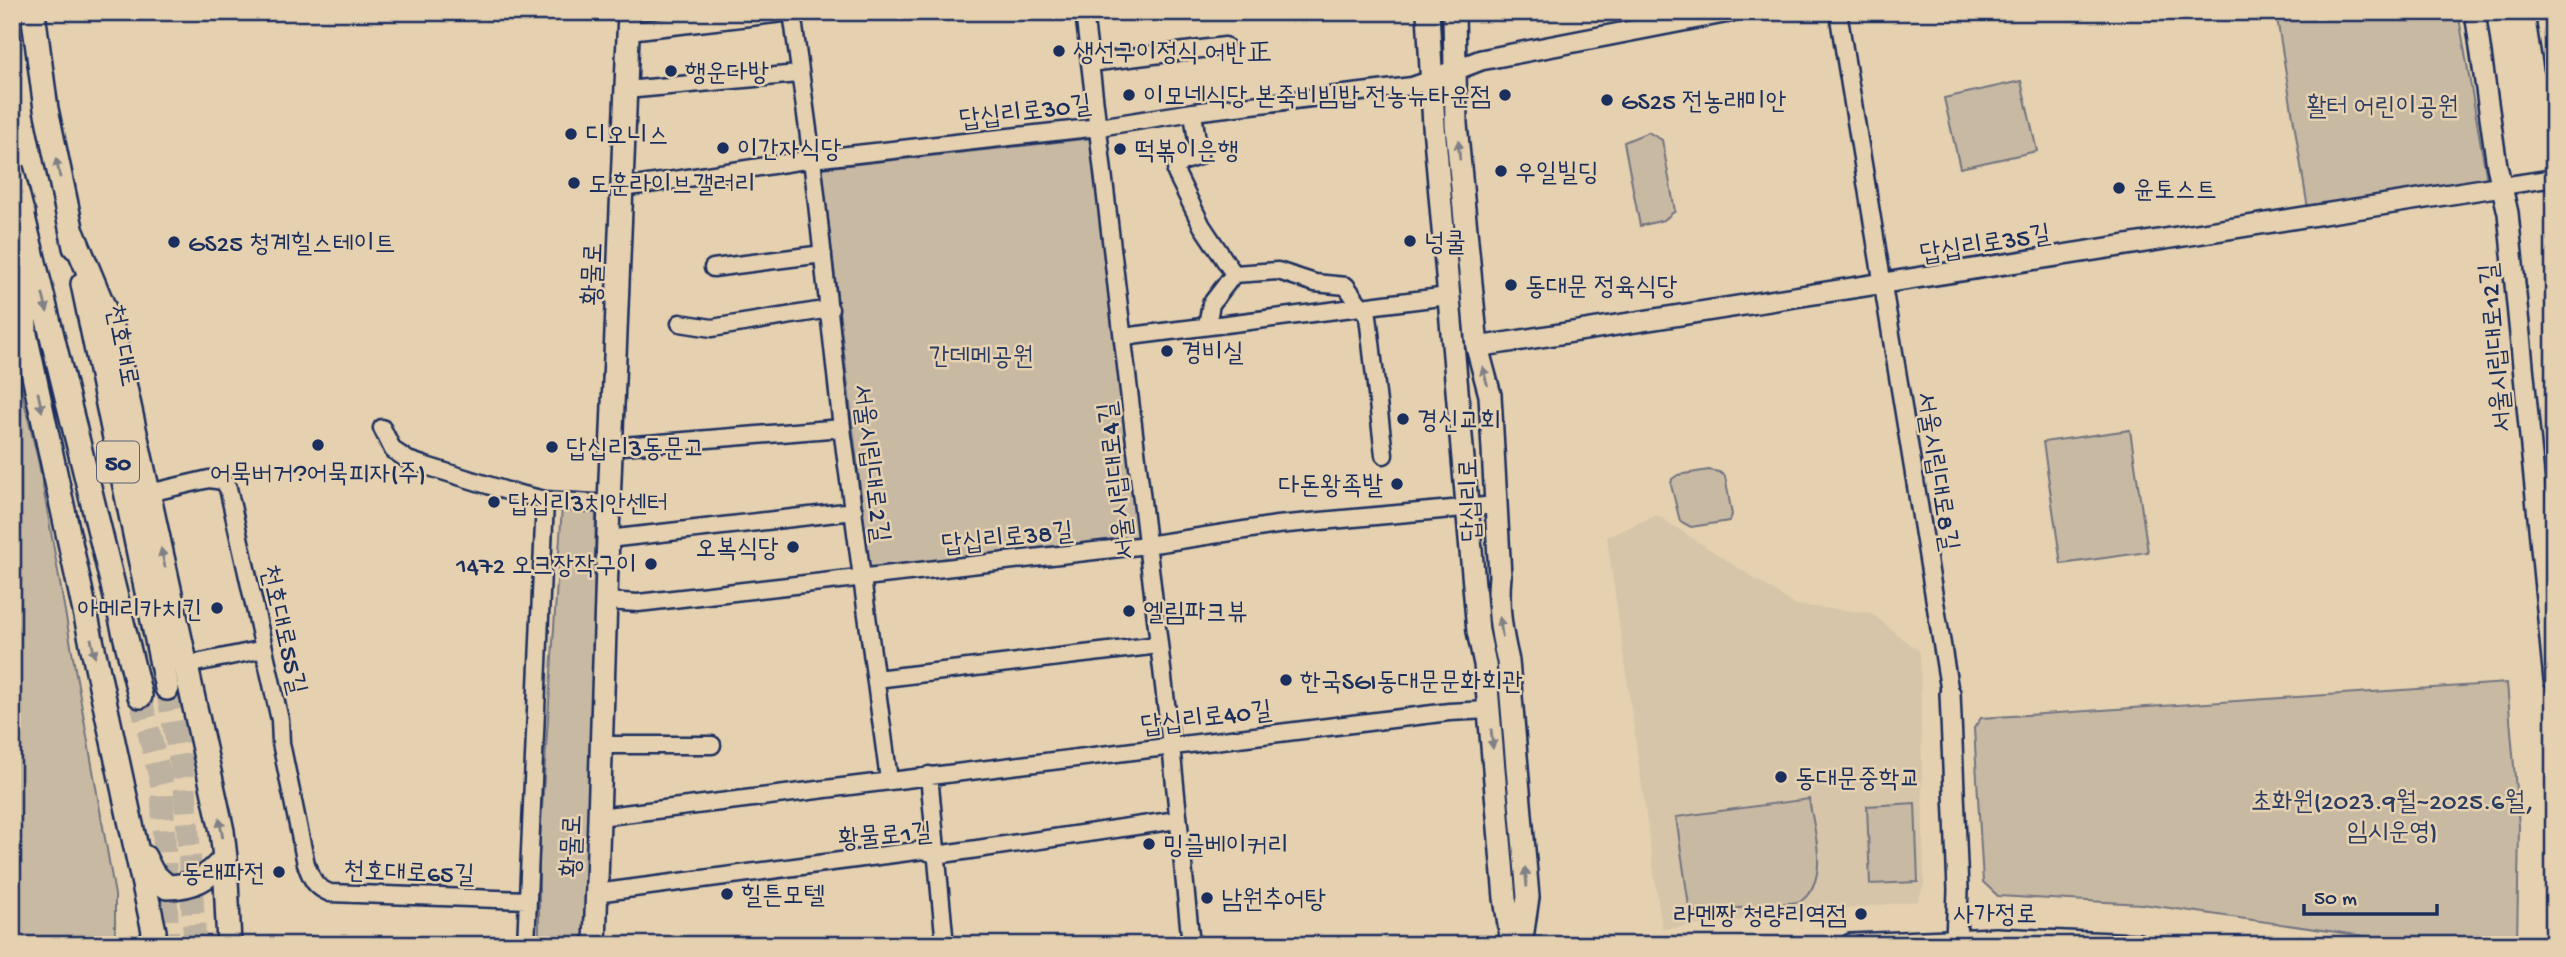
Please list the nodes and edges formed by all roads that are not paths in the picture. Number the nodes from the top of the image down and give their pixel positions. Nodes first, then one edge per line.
1 (33, 12) edge
2 (792, 12) edge
3 (1084, 12) edge
4 (1427, 12) edge
5 (1454, 12) edge
6 (1730, 12) edge
7 (1838, 12) edge
8 (2475, 12) edge
9 (2544, 12) edge
10 (629, 22) edge
11 (1225, 46) dead end
12 (1090, 63) junction
13 (1457, 69) junction
14 (2553, 69) edge
15 (799, 74) junction
16 (1432, 79) junction
17 (626, 90) junction
18 (1193, 112) junction
19 (1098, 127) junction
20 (812, 159) junction
21 (12, 172) edge
22 (2554, 178) edge
23 (2502, 186) junction
24 (622, 188) junction
25 (23, 213) junction
26 (73, 234) junction
27 (823, 254) junction
28 (713, 268) dead end
29 (1234, 274) junction
30 (1883, 284) junction
31 (1448, 296) junction
32 (1359, 306) junction
33 (830, 309) junction
34 (680, 323) dead end
35 (1207, 326) junction
36 (1123, 337) junction
37 (1477, 347) junction
38 (382, 428) dead end
39 (842, 429) junction
40 (611, 447) junction
41 (1384, 455) dead end
42 (149, 493) junction
43 (545, 500) junction
44 (609, 504) junction
45 (1496, 505) junction
46 (1467, 508) junction
47 (854, 511) junction
48 (608, 539) junction
49 (1147, 545) junction
50 (862, 576) junction
51 (606, 601) junction
52 (2551, 617) edge
53 (1159, 645) junction
54 (264, 649) junction
55 (186, 665) junction
56 (876, 679) junction
57 (2554, 680) edge
58 (167, 688) tunnel mouth
59 (1950, 694) joint
60 (141, 696) tunnel mouth
61 (1489, 710) junction
62 (601, 745) junction
63 (712, 745) dead end
64 (1171, 745) junction
65 (929, 775) junction
66 (889, 780) junction
67 (599, 817) junction
68 (1177, 820) junction
69 (135, 838) junction
70 (936, 855) junction
71 (225, 858) junction
72 (306, 864) joint
73 (596, 893) junction
74 (527, 900) junction
75 (1956, 940) junction
76 (152, 945) edge
77 (229, 945) edge
78 (526, 945) edge
79 (595, 945) edge
80 (944, 945) edge
81 (1191, 945) edge
82 (1512, 945) edge
83 (1521, 945) edge
84 (1851, 945) edge
85 (2138, 945) edge

26 -> 1 main road, 천호대로 / 50
2 - 10 street, 서울시립대로2길
2 - 15 street, 서울시립대로2길
3 - 12 street, 서울시립대로4길
4 - 16 main road, 답십리로
5 - 13 main road, 답십리로
6 - 13 street
7 - 30 street, 서울시립대로8길
8 - 23 street, 서울시립대로12길
9 - 14 street
10 - 17 main road, 황물로
11 - 12 street
12 - 19 street, 서울시립대로4길
13 - 16 street
37 -> 13 main road, 답십리로
15 - 17 street
15 - 20 street, 서울시립대로2길
16 - 18 street, 답십리로30길
16 - 31 main road, 답십리로
17 - 24 main road, 황물로
18 - 19 street, 답십리로30길
18 - 29 street
19 - 20 street, 답십리로30길
19 - 36 street, 서울시립대로4길
20 - 24 street, 답십리로30길
20 - 27 street, 서울시립대로2길
21 - 25 main road
22 - 23 street
23 - 30 street, 답십리로35길
23 - 52 street, 서울시립대로12길
24 - 40 main road, 황물로
25 -> 60 main road
25 -> 69 main road
26 - 42 main road
26 - 58 main road, 천호대로 / 50
27 - 28 street
27 - 33 street, 서울시립대로2길
29 - 32 street
29 - 35 street
30 - 37 street, 답십리로35길
30 - 59 street, 서울시립대로8길
31 - 32 street
31 - 46 main road, 답십리로
32 - 35 street
32 - 41 street
33 - 34 street
33 - 39 street, 서울시립대로2길
35 - 36 street
36 - 49 street, 서울시립대로4길
45 -> 37 main road, 답십리로
38 - 43 street
39 - 40 street
39 - 47 street, 서울시립대로2길
40 - 44 main road, 황물로
42 - 54 street, 천호대로55길
55 -> 42 main road
43 - 44 street
43 - 74 street
44 - 48 main road, 황물로
45 - 46 street, 답십리로38길
83 -> 45 main road, 답십리로
46 - 49 street, 답십리로38길
46 - 61 main road, 답십리로
47 - 48 street
47 - 50 street, 서울시립대로2길
48 - 51 main road, 황물로
49 - 50 street, 답십리로38길
49 - 53 street, 서울시립대로4길
50 - 51 street, 답십리로38길
50 - 56 street, 서울시립대로2길
51 - 62 main road, 황물로
52 - 57 street, 서울시립대로12길
53 - 56 street
53 - 64 street, 서울시립대로4길
54 - 55 street
54 - 72 street, 천호대로55길
71 -> 55 main road
56 - 66 street, 서울시립대로2길
59 - 75 street, 서울시립대로8길
61 - 64 street, 답십리로40길
61 -> 82 main road, 답십리로
62 - 63 street
62 - 67 main road, 황물로
64 - 65 street, 답십리로40길
64 - 68 street, 서울시립대로4길
65 - 66 street, 답십리로40길
65 - 70 street
66 - 67 street, 답십리로40길
67 - 73 main road, 황물로
68 - 70 street, 황물로1길
68 - 81 street, 서울시립대로4길
69 - 71 main road
69 - 76 main road
70 - 73 street, 황물로1길
70 - 80 street
71 - 77 main road
72 - 74 street, 천호대로65길
73 - 79 main road, 황물로
74 - 78 street
75 - 84 main road, 사가정로
75 - 85 main road, 사가정로

